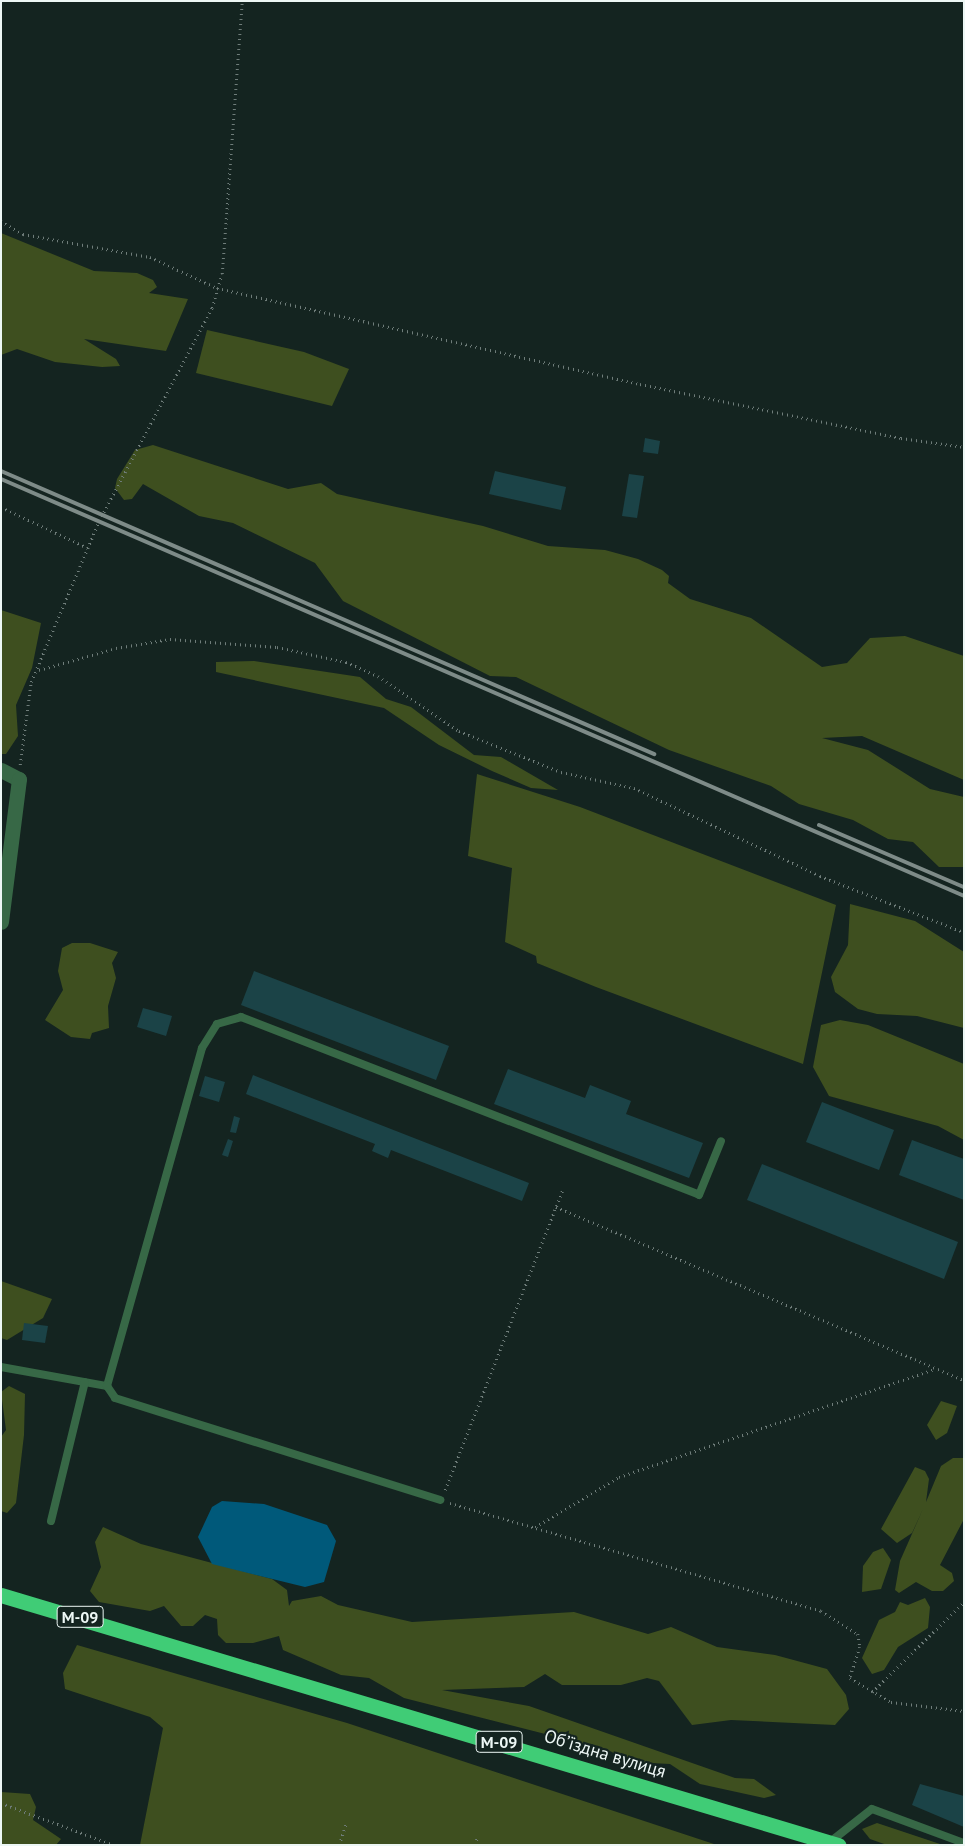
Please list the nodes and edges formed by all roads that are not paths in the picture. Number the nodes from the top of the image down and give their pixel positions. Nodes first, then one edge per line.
1 (1, 770) edge
2 (1, 922) edge
3 (721, 1140) dead end
4 (1, 1367) edge
5 (85, 1382) junction
6 (107, 1386) junction
7 (440, 1500) road end
8 (51, 1521) dead end
9 (1, 1595) edge
10 (964, 1843) edge
11 (834, 1844) edge

1 - 2 street
3 - 6 lane
4 - 5 lane
5 - 6 lane
5 - 8 lane
6 - 7 lane
9 - 11 highway, Обʼїздна вулиця / М-09
10 - 11 lane

